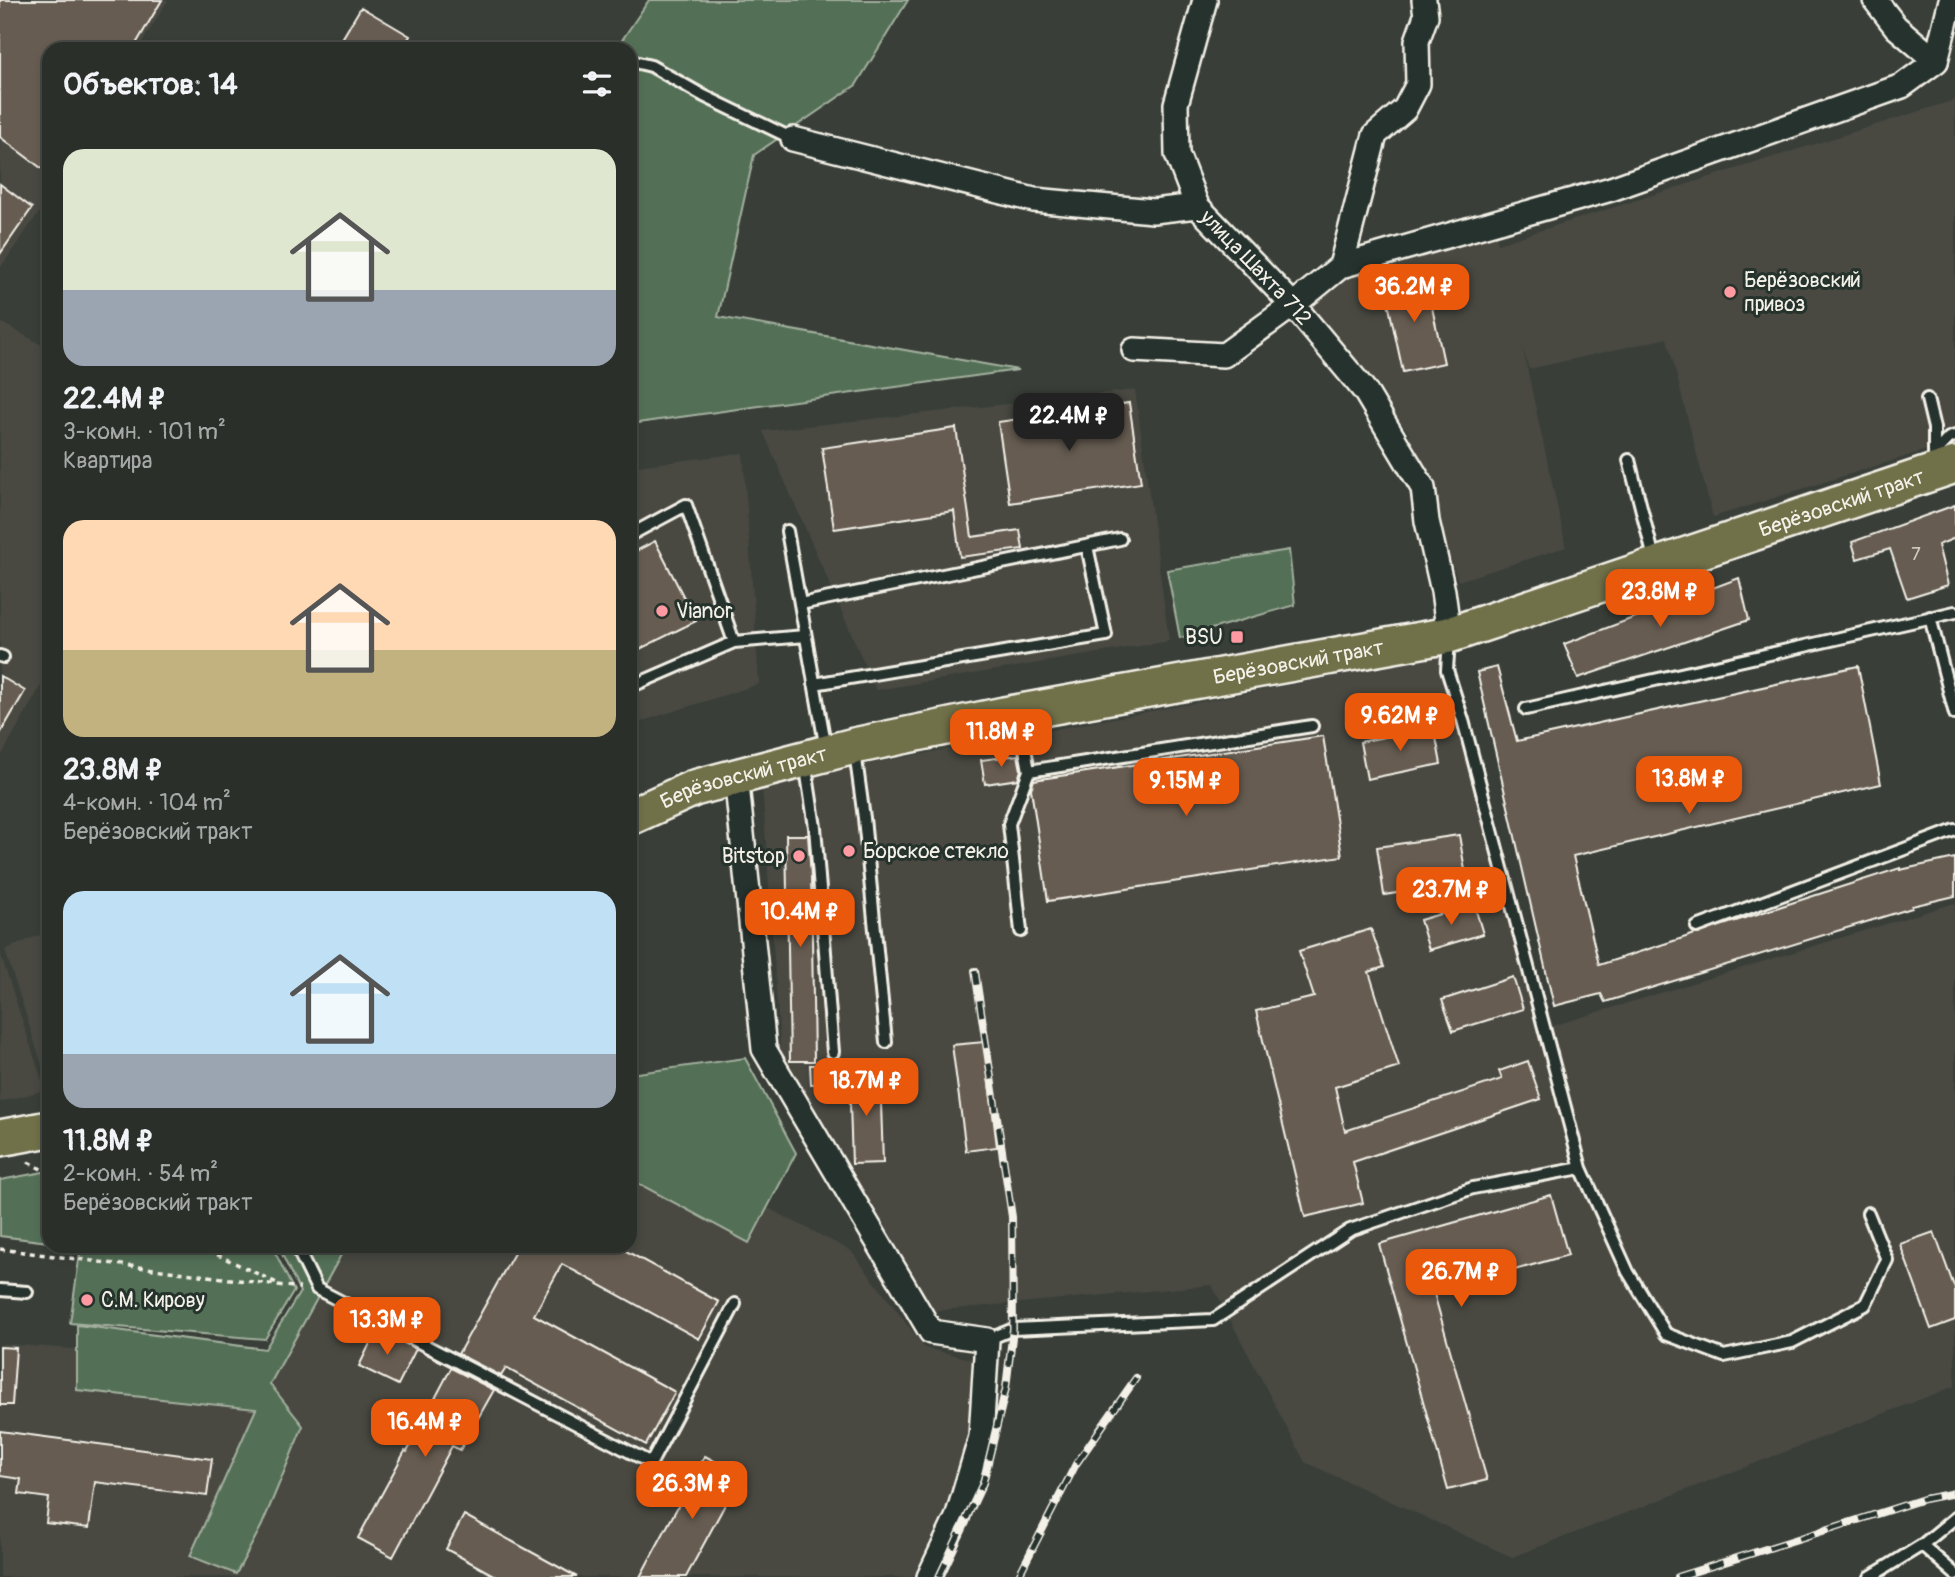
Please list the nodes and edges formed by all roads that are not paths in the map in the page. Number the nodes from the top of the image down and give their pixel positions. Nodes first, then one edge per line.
1 (1205, 0) edge
2 (1424, 0) edge
3 (1875, 0) edge
4 (1951, 0) edge
5 (1936, 61) junction
6 (637, 63) edge
7 (793, 139) joint
8 (1197, 206) junction
9 (1341, 266) junction
10 (1293, 304) junction
11 (1134, 350) dead end
12 (1927, 399) dead end
13 (1955, 436) edge
14 (1629, 460) dead end
15 (1940, 463) edge
16 (637, 531) edge
17 (787, 531) dead end
18 (1120, 539) dead end
19 (1087, 546) junction
20 (1656, 564) junction
21 (800, 604) junction
22 (1955, 612) edge
23 (1930, 617) junction
24 (1449, 635) junction
25 (805, 636) junction
26 (734, 642) junction
27 (637, 684) edge
28 (814, 684) junction
29 (1526, 709) dead end
30 (1018, 713) junction
31 (1955, 714) edge
32 (1312, 726) dead end
33 (829, 752) junction
34 (1029, 771) junction
35 (736, 775) junction
36 (637, 814) edge
37 (1955, 830) edge
38 (1697, 927) dead end
39 (1021, 931) dead end
40 (886, 1042) dead end
41 (833, 1052) dead end
42 (42, 1130) edge
43 (0, 1138) edge
44 (1581, 1168) junction
45 (1868, 1213) dead end
46 (299, 1253) edge
47 (0, 1290) edge
48 (27, 1292) dead end
49 (735, 1304) dead end
50 (987, 1340) junction
51 (1955, 1518) edge
52 (1922, 1545) junction
53 (1955, 1574) edge
54 (929, 1577) edge
55 (1870, 1577) edge

1 - 8 street, улица Шахта 712
2 - 9 street
3 - 5 street
4 - 5 street
5 - 9 street
6 - 7 lane
7 - 8 street
8 - 10 street, улица Шахта 712
9 - 10 street
10 - 11 street
10 - 24 street, улица Шахта 712
12 - 15 lane
13 - 15 lane
14 - 20 lane
15 - 20 main road, Берёзовский тракт
16 - 26 lane
17 - 21 lane
18 - 19 lane
19 - 21 lane
19 - 28 lane
20 - 24 main road, Берёзовский тракт
21 - 25 lane
22 - 23 lane
23 - 29 lane
23 - 31 lane
24 - 30 main road, Берёзовский тракт
24 - 44 lane
25 - 26 lane
25 - 28 lane
26 - 27 lane
28 - 33 lane
30 - 33 main road, Берёзовский тракт
30 - 34 lane
32 - 34 lane
33 - 35 main road, Берёзовский тракт
33 - 40 lane
33 - 41 lane
34 - 39 lane
35 - 36 main road, Берёзовский тракт
35 - 50 street
37 - 38 lane
42 - 43 main road
44 - 45 lane
44 - 50 lane
46 - 49 lane
47 - 48 lane
50 - 54 street
51 - 52 lane
52 - 53 lane
52 - 55 lane

